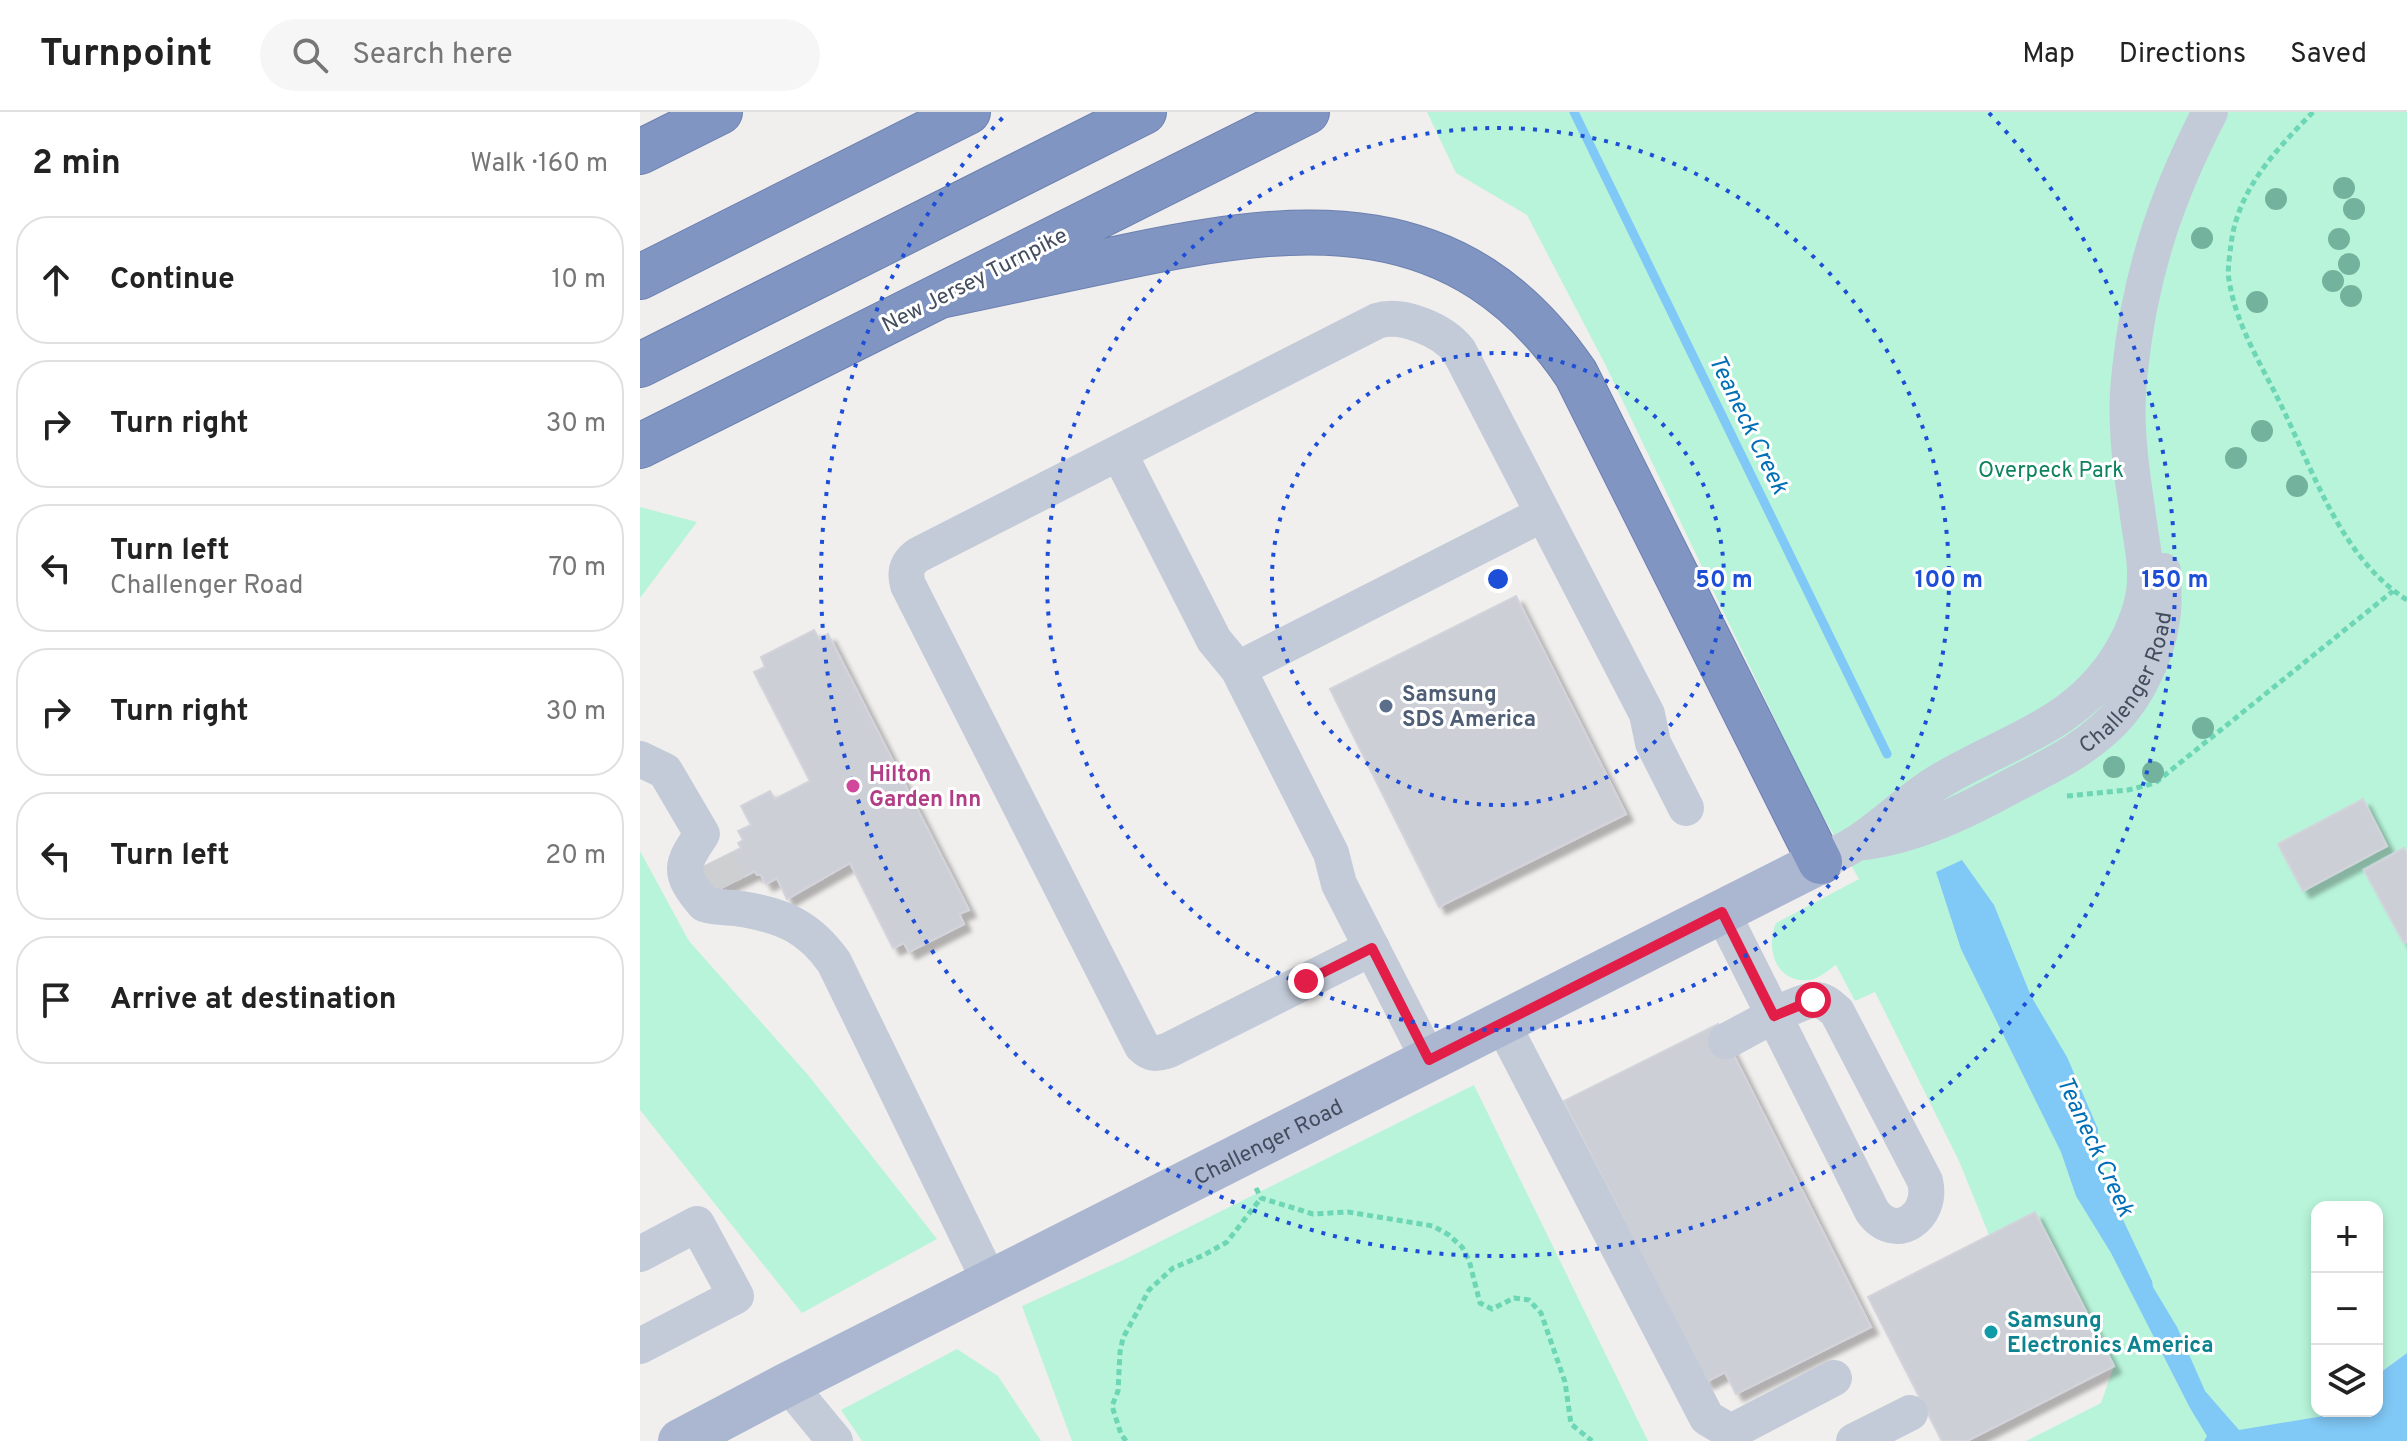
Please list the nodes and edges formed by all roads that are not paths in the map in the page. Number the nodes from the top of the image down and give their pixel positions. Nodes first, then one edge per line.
1 (720, 112) edge
2 (968, 112) edge
3 (1144, 112) edge
4 (1307, 112) edge
5 (2210, 112) edge
6 (640, 152) edge
7 (640, 277) edge
8 (940, 296) junction
9 (640, 365) edge
10 (640, 446) edge
11 (1119, 453) junction
12 (1543, 514) junction
13 (1238, 669) junction
14 (640, 759) edge
15 (1686, 808) dead end
16 (1838, 853) junction
17 (1722, 912) junction
18 (1372, 948) junction
19 (1774, 1016) junction
20 (1502, 1023) junction
21 (1726, 1041) dead end
22 (1429, 1060) junction
23 (640, 1254) edge
24 (990, 1282) junction
25 (640, 1346) edge
26 (1834, 1378) dead end
27 (788, 1384) junction
28 (1910, 1413) dead end
29 (1733, 1437) edge
30 (680, 1441) edge
31 (835, 1441) edge
32 (1854, 1441) edge

1 - 6 highway
2 - 7 highway
3 - 9 highway
4 - 8 highway, New Jersey Turnpike
5 - 16 street, Challenger Road
8 - 10 highway, New Jersey Turnpike
8 - 16 highway
11 - 12 street
11 - 13 street
11 - 18 street
12 - 13 street
12 - 15 street
13 - 18 street
14 - 24 street
16 - 17 main road, Challenger Road
17 - 19 street
17 - 20 main road, Challenger Road
18 - 22 street
19 - 19 street
19 - 21 street
20 - 22 main road, Challenger Road
20 - 29 street
22 - 24 main road, Challenger Road
23 - 25 street
24 - 27 main road, Challenger Road
26 - 29 street
27 - 30 main road, Challenger Road
27 - 31 street
28 - 32 street

